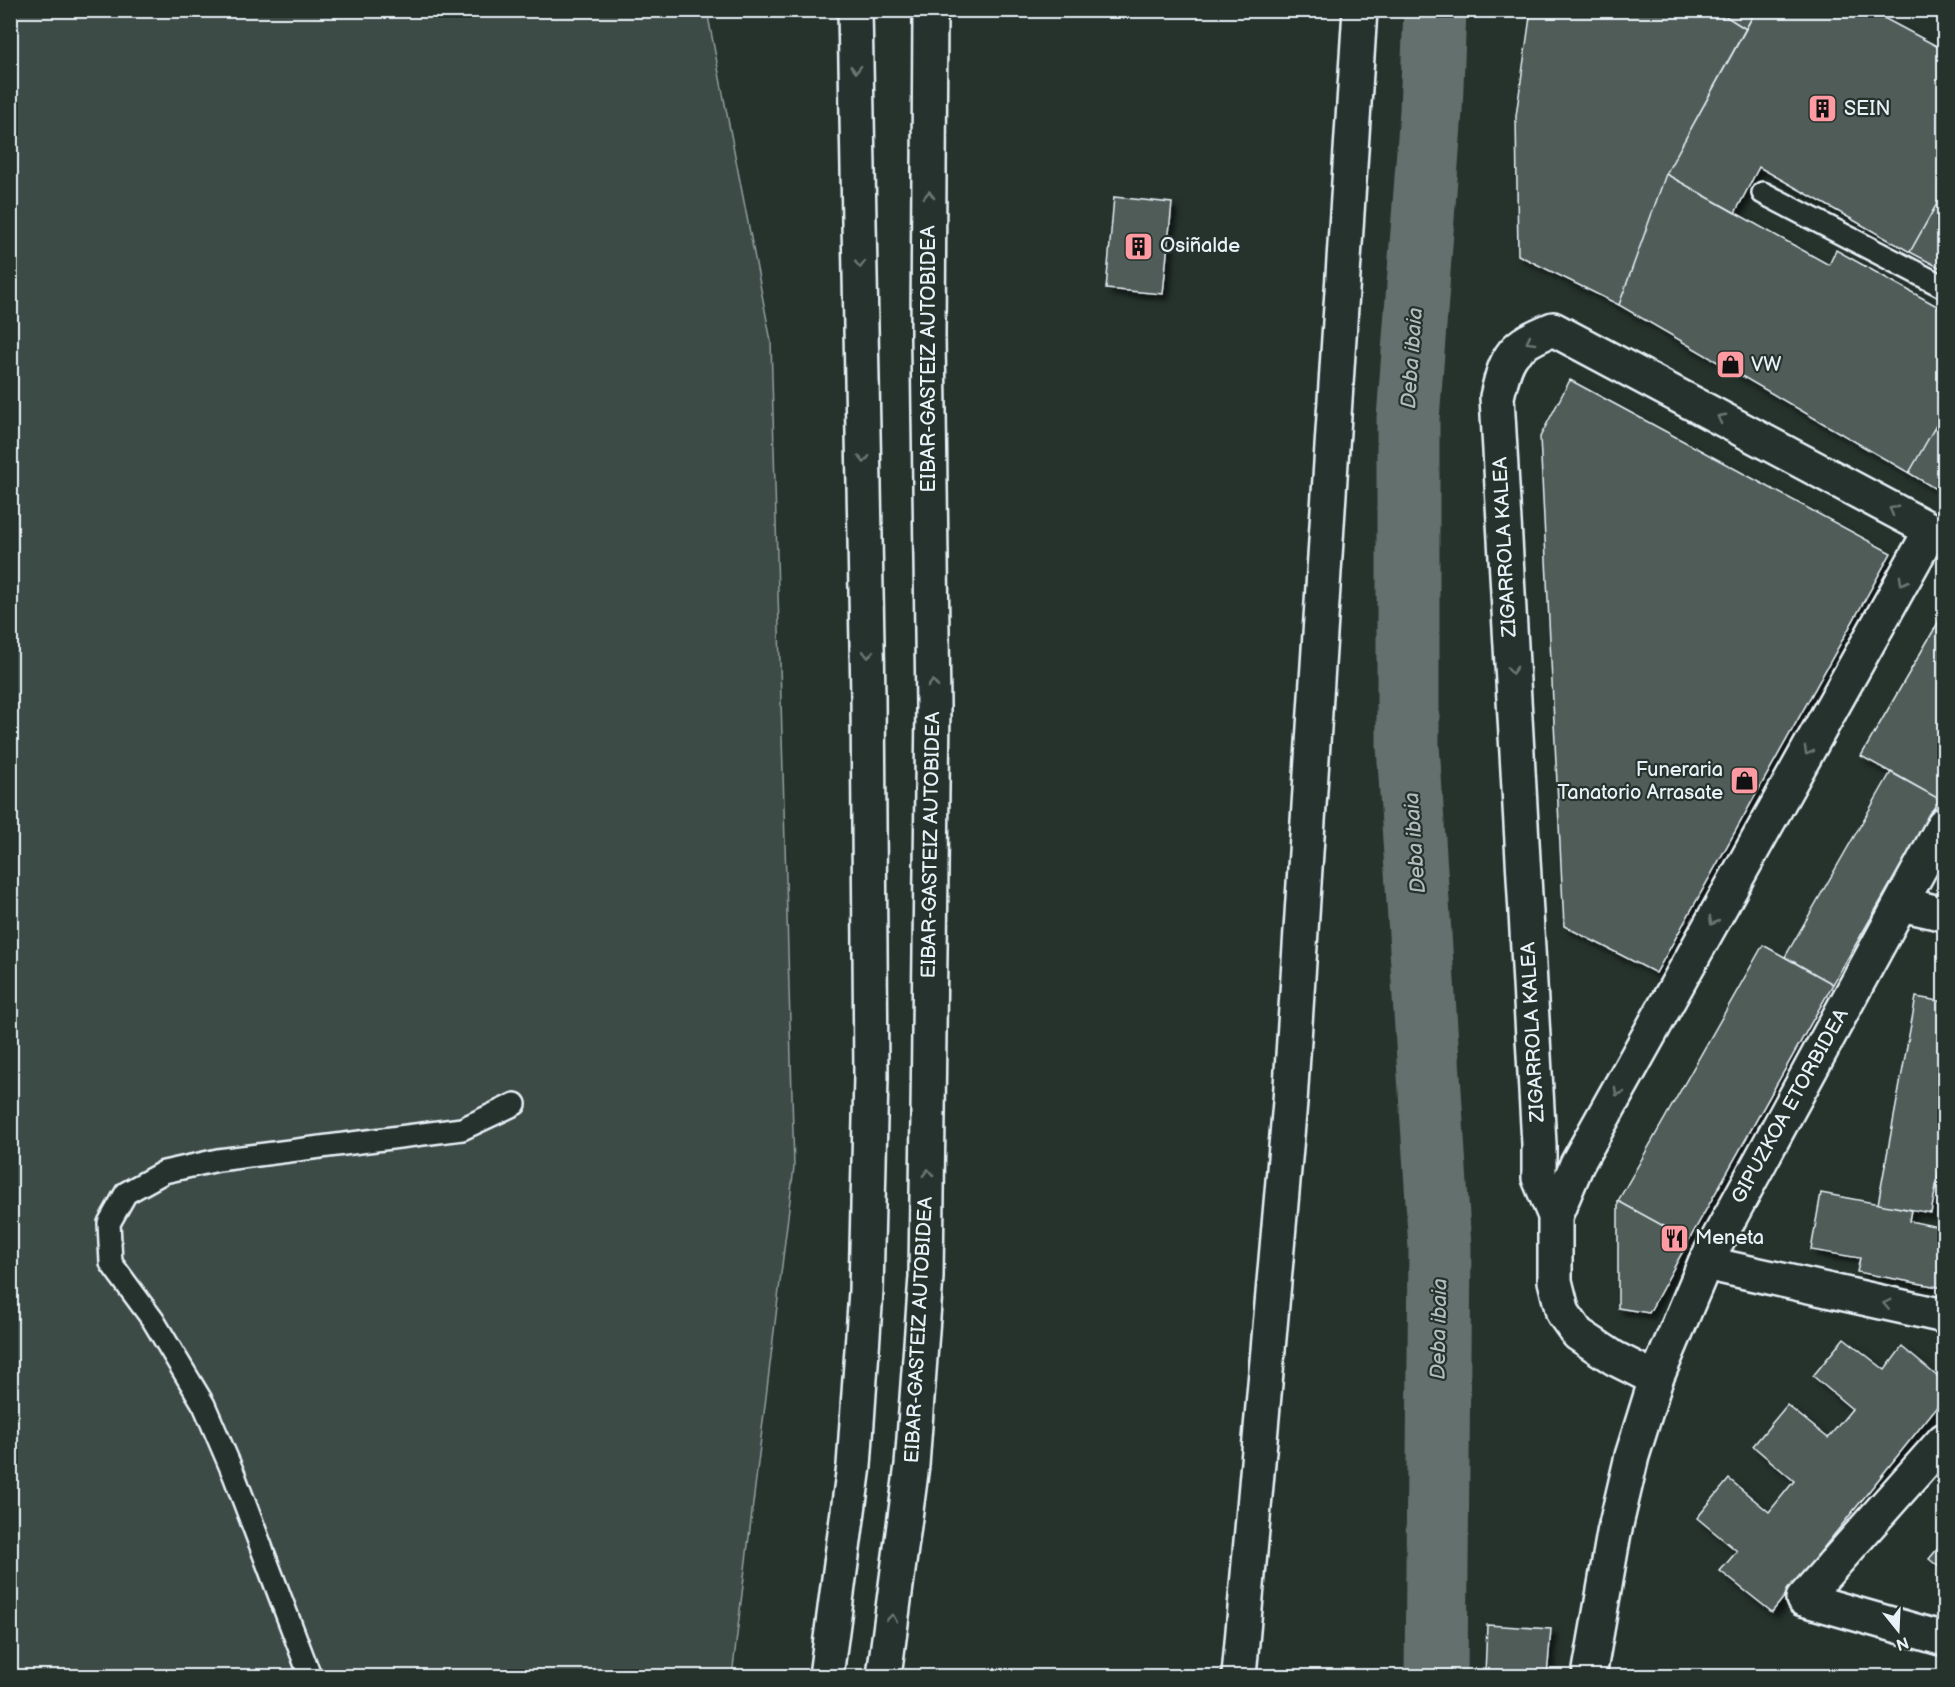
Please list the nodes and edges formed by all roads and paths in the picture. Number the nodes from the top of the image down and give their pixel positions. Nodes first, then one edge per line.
1 (855, 10) edge
2 (930, 10) edge
3 (1360, 10) edge
4 (1763, 193) dead end
5 (1944, 287) edge
6 (1938, 534) edge
7 (1944, 824) edge
8 (1901, 904) junction
9 (1944, 914) edge
10 (514, 1104) dead end
11 (1555, 1216) junction
12 (1705, 1263) junction
13 (1944, 1316) edge
14 (1656, 1379) junction
15 (1944, 1440) edge
16 (1944, 1639) edge
17 (310, 1677) edge
18 (826, 1677) edge
19 (884, 1677) edge
20 (1239, 1677) edge
21 (1589, 1677) edge

1 -> 18 main road
19 -> 2 main road, EIBAR-GASTEIZ AUTOBIDEA
3 - 20 main road
4 - 5 lane
6 -> 11 main road, ZIGARROLA KALEA
6 -> 11 main road, ZIGARROLA KALEA
7 - 8 main road, GIPUZKOA ETORBIDEA
8 - 9 main road
8 - 12 main road, GIPUZKOA ETORBIDEA
10 - 17 lane
11 - 14 main road, ZIGARROLA KALEA
13 -> 12 main road
12 - 14 main road, GIPUZKOA ETORBIDEA
14 - 21 main road, GIPUZKOA ETORBIDEA
15 - 16 main road

